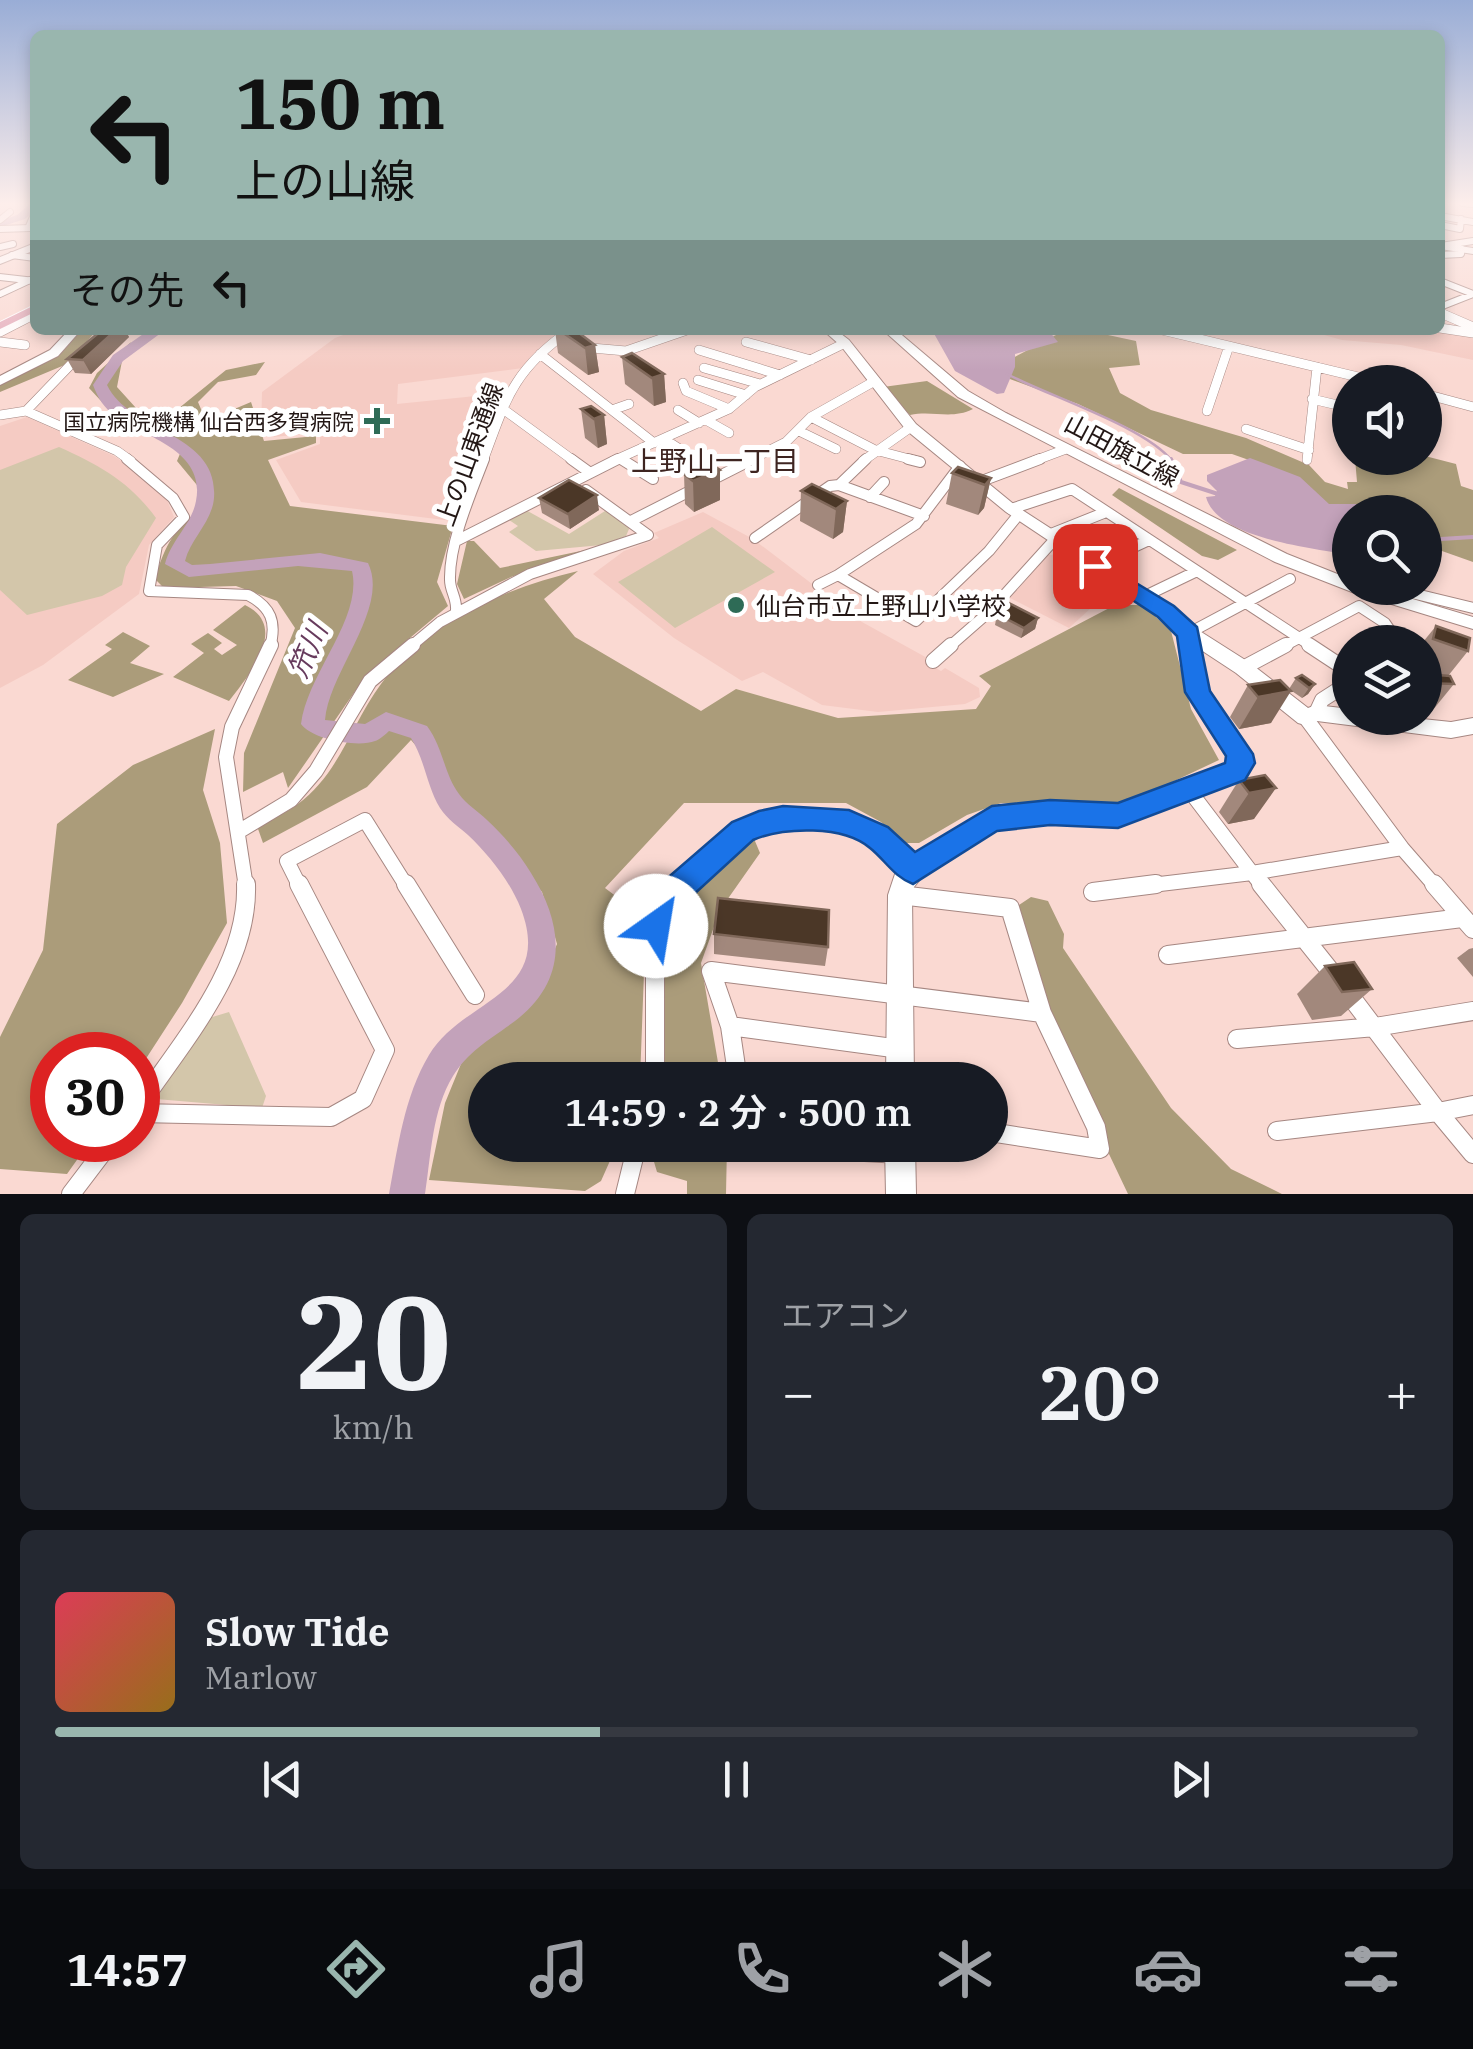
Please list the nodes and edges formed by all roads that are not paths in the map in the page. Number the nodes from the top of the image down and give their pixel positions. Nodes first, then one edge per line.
1 (0, 278) edge
2 (30, 280) edge
3 (30, 281) edge
4 (1445, 284) edge
5 (0, 294) edge
6 (1473, 294) edge
7 (1445, 308) edge
8 (30, 311) edge
9 (1445, 313) edge
10 (1473, 316) edge
11 (1460, 321) junction
12 (0, 326) edge
13 (1445, 327) edge
14 (1445, 328) edge
15 (1473, 330) edge
16 (70, 335) edge
17 (563, 335) edge
18 (675, 335) edge
19 (835, 335) edge
20 (896, 335) edge
21 (1183, 335) edge
22 (0, 342) edge
23 (746, 342) dead end
24 (845, 343) junction
25 (550, 344) junction
26 (26, 345) dead end
27 (91, 346) edge
28 (1230, 346) junction
29 (699, 350) dead end
30 (626, 351) junction
31 (540, 354) junction
32 (638, 360) edge
33 (812, 360) junction
34 (1317, 367) junction
35 (704, 368) dead end
36 (1332, 371) edge
37 (780, 374) junction
38 (698, 380) dead end
39 (0, 381) edge
40 (872, 382) junction
41 (684, 383) dead end
42 (760, 384) junction
43 (746, 394) junction
44 (1442, 398) edge
45 (1312, 399) junction
46 (629, 404) dead end
47 (1332, 404) edge
48 (1473, 406) edge
49 (503, 409) junction
50 (612, 410) junction
51 (678, 410) dead end
52 (728, 410) junction
53 (1207, 410) dead end
54 (26, 411) junction
55 (0, 415) edge
56 (811, 417) junction
57 (703, 421) junction
58 (911, 427) junction
59 (1246, 429) dead end
60 (799, 432) junction
61 (729, 433) dead end
62 (659, 441) junction
63 (836, 449) dead end
64 (1066, 449) junction
65 (876, 450) junction
66 (620, 458) junction
67 (697, 460) dead end
68 (920, 462) dead end
69 (960, 466) junction
70 (589, 472) junction
71 (653, 479) dead end
72 (573, 482) junction
73 (884, 482) dead end
74 (978, 482) junction
75 (839, 486) junction
76 (870, 497) junction
77 (1015, 512) junction
78 (1106, 512) junction
79 (924, 516) junction
80 (631, 521) junction
81 (1054, 536) junction
82 (754, 538) dead end
83 (458, 540) junction
84 (1149, 540) junction
85 (1095, 566) junction
86 (1197, 571) junction
87 (838, 575) junction
88 (1332, 577) edge
89 (1290, 579) dead end
90 (818, 585) dead end
91 (1143, 597) junction
92 (1442, 600) edge
93 (1245, 603) junction
94 (1414, 605) edge
95 (1473, 608) edge
96 (456, 610) junction
97 (1473, 623) edge
98 (1385, 625) edge
99 (1188, 633) junction
100 (1298, 638) junction
101 (933, 660) dead end
102 (1332, 660) edge
103 (1243, 668) junction
104 (1332, 694) edge
105 (1311, 715) junction
106 (1332, 716) edge
107 (1473, 726) edge
108 (1442, 729) edge
109 (1190, 790) junction
110 (238, 832) junction
111 (1402, 848) junction
112 (913, 870) junction
113 (1252, 873) junction
114 (1093, 892) dead end
115 (900, 896) junction
116 (1468, 923) edge
117 (1302, 936) junction
118 (1168, 955) dead end
119 (900, 992) junction
120 (475, 995) dead end
121 (1473, 1011) edge
122 (1042, 1013) junction
123 (730, 1026) junction
124 (1375, 1027) junction
125 (1237, 1039) dead end
126 (900, 1049) junction
127 (655, 1062) edge
128 (735, 1062) edge
129 (900, 1062) edge
130 (160, 1076) edge
131 (1473, 1106) edge
132 (160, 1111) edge
133 (1438, 1112) junction
134 (1277, 1132) dead end
135 (1008, 1135) edge
136 (1473, 1154) edge
137 (95, 1162) edge
138 (633, 1162) edge
139 (900, 1162) edge
140 (71, 1194) edge
141 (624, 1194) edge
142 (901, 1194) edge

1 - 2 street
3 - 5 street
4 - 6 street
6 - 7 street
8 - 12 main road
9 - 11 street
10 - 11 street
11 - 13 street
11 - 15 street
14 - 15 street
16 - 39 street
17 - 25 street, 上の山東通線
18 - 30 street
19 - 24 street
20 - 64 street, 山田旗立線
21 - 28 street
22 - 26 street
23 - 33 street
24 - 33 street
24 - 40 street
25 - 30 street
25 - 31 street, 上の山東通線
27 - 54 street
28 - 34 street
28 - 53 street
29 - 37 street
30 - 32 street
31 - 49 street, 上の山東通線
31 - 50 street
33 - 37 street
34 - 36 street
34 - 45 street
35 - 42 street
37 - 42 street
38 - 43 street
40 - 56 street
40 - 58 street
41 - 52 street
42 - 43 street
43 - 52 street
44 - 48 street
45 - 47 street
45 - 59 street
46 - 50 street
49 - 70 street
49 - 83 street, 上の山東通線
50 - 62 street
51 - 57 street
52 - 57 street
54 - 55 street
54 - 110 street
56 - 60 street
56 - 65 street
57 - 61 street
57 - 62 street
58 - 65 street
58 - 69 street
60 - 63 street
60 - 80 street
62 - 66 street
62 - 67 street
64 - 74 street
64 - 88 street, 山田旗立線
65 - 68 street
65 - 75 street
66 - 70 street
66 - 71 street
69 - 74 street
69 - 79 street
70 - 72 street
72 - 80 street
72 - 83 street
73 - 76 street
74 - 77 street
75 - 76 street
75 - 82 street
76 - 79 street
77 - 78 street
77 - 81 street
77 - 87 street
78 - 81 street
78 - 84 street
79 - 87 street
80 - 96 street
81 - 85 street
81 - 101 street
83 - 96 street, 上の山東通線
84 - 85 street
84 - 86 street
85 - 91 street
86 - 91 street
86 - 93 street
87 - 90 street
89 - 93 street
91 - 99 street
92 - 95 street
93 - 99 street
93 - 100 street
94 - 97 street
96 - 110 street
98 - 100 street
99 - 103 street
99 - 109 street
100 - 102 street
100 - 103 street
103 - 105 street
104 - 105 street
105 - 106 street
105 - 111 street
107 - 108 street
109 - 112 street
109 - 113 street
110 - 130 street
111 - 113 street
111 - 116 street
112 - 115 street
112 - 127 street
113 - 114 street
113 - 117 street
115 - 119 street
115 - 122 street
116 - 117 street
117 - 118 street
117 - 124 street
119 - 122 street
119 - 123 street
119 - 126 street
120 - 132 street
121 - 124 street
122 - 135 street
123 - 126 street
123 - 128 street
124 - 125 street
124 - 133 street
126 - 129 street
131 - 133 street
133 - 134 street
133 - 136 street
137 - 140 street
138 - 141 street
139 - 142 street

